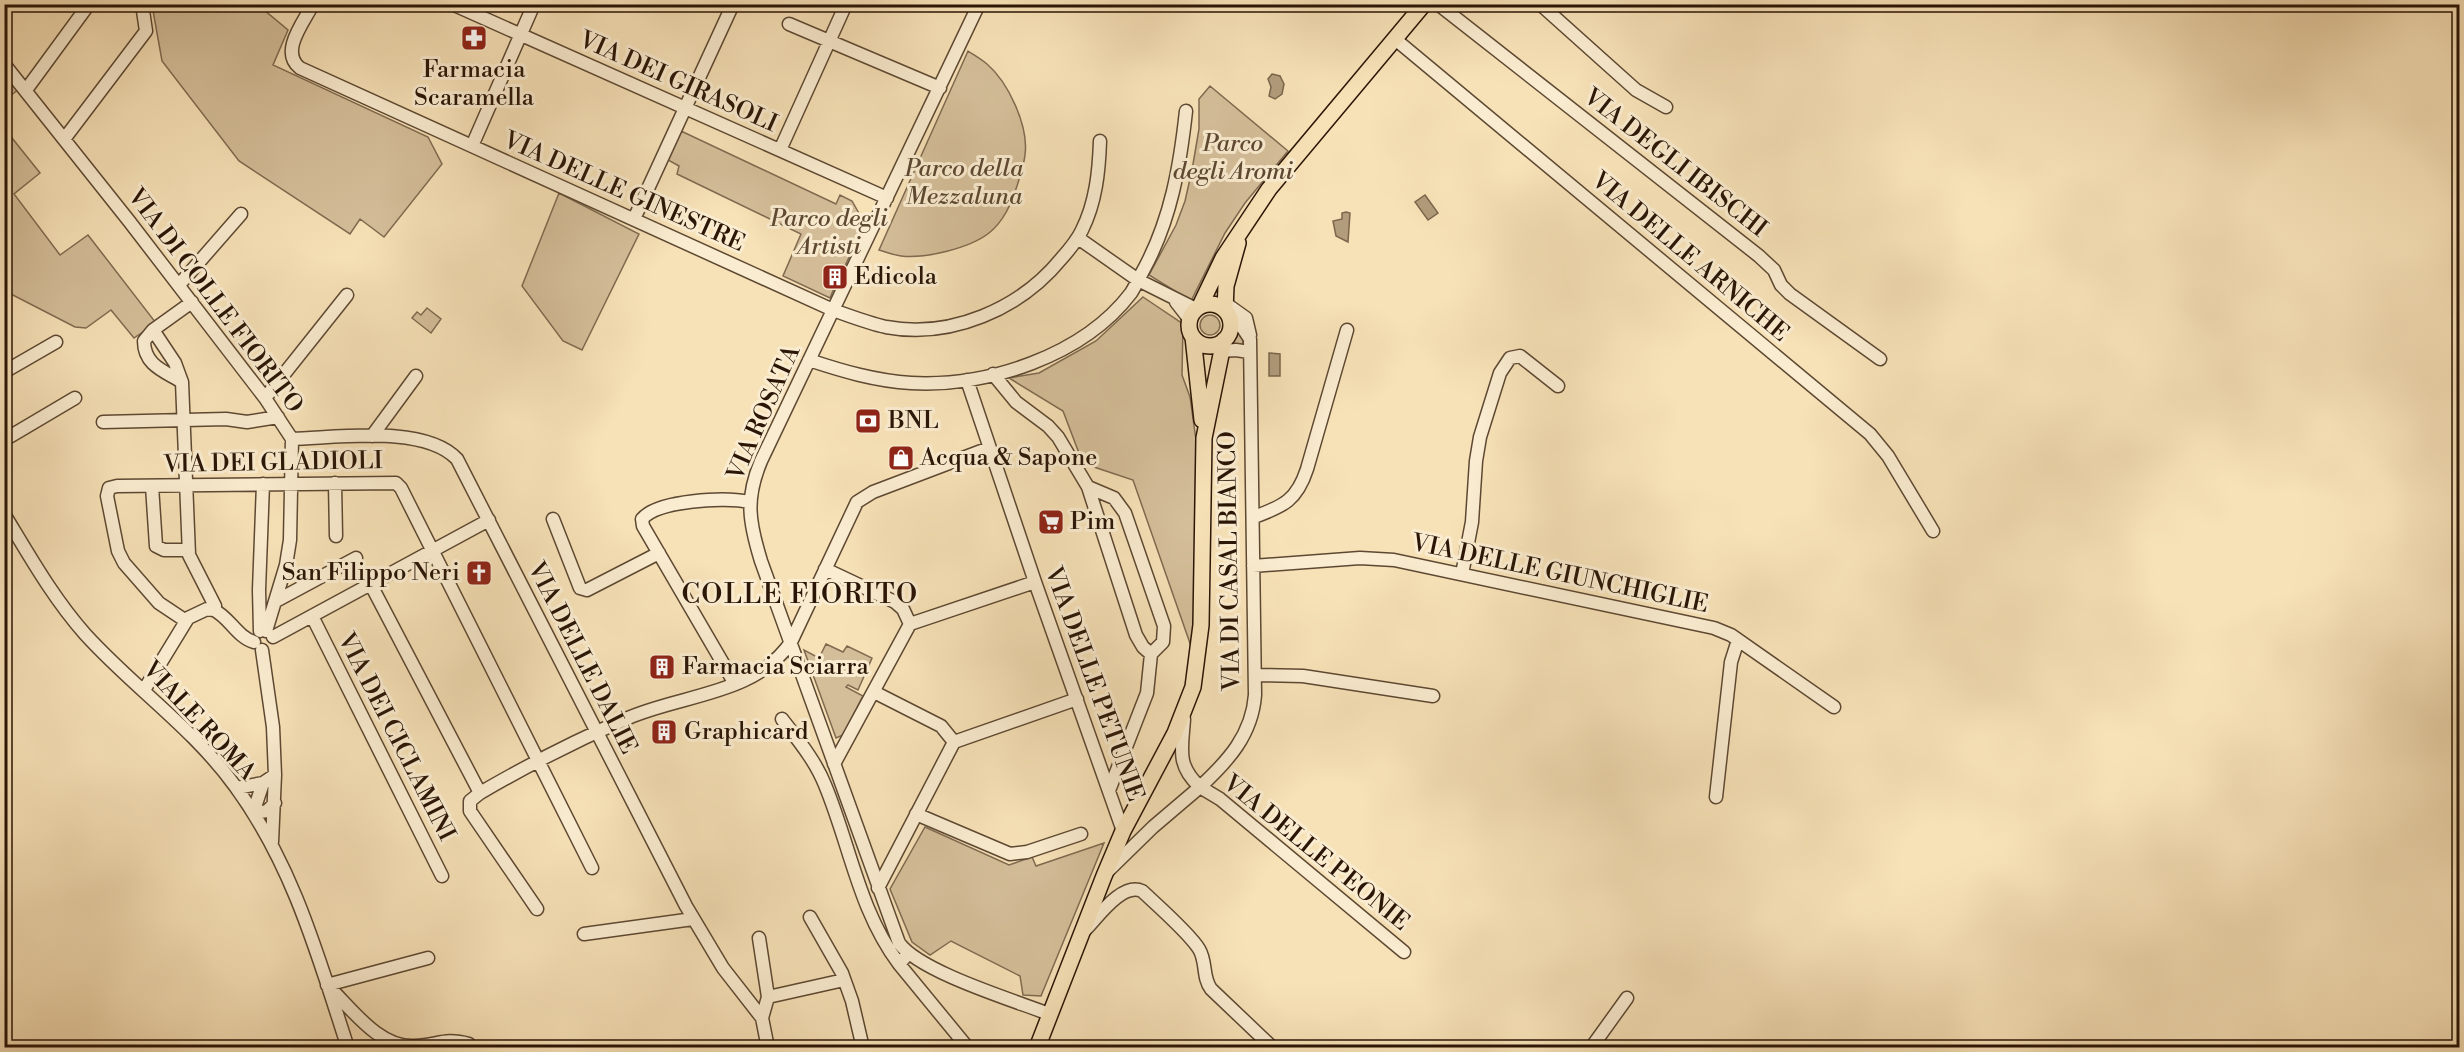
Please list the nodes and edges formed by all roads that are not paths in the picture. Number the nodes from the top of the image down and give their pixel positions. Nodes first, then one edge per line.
1 (89, 4) edge
2 (141, 4) edge
3 (313, 4) edge
4 (452, 4) edge
5 (534, 4) edge
6 (733, 4) edge
7 (846, 4) edge
8 (979, 4) edge
9 (1424, 4) edge
10 (1438, 4) edge
11 (1540, 4) edge
12 (789, 24) dead end
13 (520, 34) junction
14 (1395, 39) junction
15 (830, 40) junction
16 (4, 64) edge
17 (940, 88) junction
18 (26, 90) junction
19 (1666, 107) dead end
20 (686, 108) junction
21 (1186, 111) dead end
22 (65, 138) junction
23 (1100, 141) dead end
24 (472, 146) junction
25 (780, 150) junction
26 (887, 198) junction
27 (241, 214) dead end
28 (634, 219) junction
29 (1243, 229) junction
30 (1078, 237) junction
31 (1138, 280) junction
32 (178, 285) junction
33 (347, 295) dead end
34 (192, 302) junction
35 (833, 310) junction
36 (1226, 310) junction
37 (1196, 311) junction
38 (153, 330) junction
39 (1347, 330) dead end
40 (1194, 337) junction
41 (56, 342) dead end
42 (1222, 346) junction
43 (1250, 352) junction
44 (1880, 358) dead end
45 (809, 360) junction
46 (4, 372) edge
47 (993, 374) junction
48 (416, 376) dead end
49 (967, 380) junction
50 (182, 382) junction
51 (1558, 386) dead end
52 (75, 398) dead end
53 (265, 398) junction
54 (278, 417) junction
55 (184, 420) junction
56 (103, 422) dead end
57 (372, 436) junction
58 (1204, 438) junction
59 (292, 439) junction
60 (4, 440) edge
61 (989, 448) junction
62 (292, 483) junction
63 (335, 483) junction
64 (263, 484) junction
65 (187, 485) junction
66 (152, 486) junction
67 (1088, 487) junction
68 (749, 501) junction
69 (4, 514) edge
70 (1254, 517) junction
71 (553, 519) dead end
72 (489, 520) junction
73 (1933, 531) dead end
74 (336, 536) dead end
75 (189, 550) junction
76 (432, 550) junction
77 (659, 553) junction
78 (356, 558) dead end
79 (1253, 566) junction
80 (825, 569) junction
81 (1462, 574) junction
82 (1035, 582) junction
83 (370, 583) junction
84 (276, 601) junction
85 (214, 610) junction
86 (312, 616) junction
87 (186, 621) junction
88 (910, 624) junction
89 (263, 638) junction
90 (1738, 640) junction
91 (791, 642) junction
92 (1151, 654) junction
93 (1256, 675) junction
94 (735, 684) junction
95 (144, 690) junction
96 (874, 692) junction
97 (1432, 696) dead end
98 (1077, 699) junction
99 (1834, 707) dead end
100 (1185, 711) junction
101 (782, 719) dead end
102 (596, 732) junction
103 (954, 742) junction
104 (536, 761) junction
105 (834, 764) junction
106 (275, 775) junction
107 (263, 783) junction
108 (1200, 787) junction
109 (237, 788) junction
110 (1110, 788) junction
111 (480, 793) junction
112 (1716, 797) dead end
113 (1142, 799) junction
114 (275, 803) junction
115 (253, 813) junction
116 (916, 814) junction
117 (1123, 831) junction
118 (1081, 834) dead end
119 (272, 842) junction
120 (592, 868) dead end
121 (442, 876) dead end
122 (1104, 876) junction
123 (878, 888) junction
124 (537, 909) dead end
125 (810, 917) dead end
126 (693, 920) junction
127 (584, 934) dead end
128 (1080, 935) junction
129 (759, 938) dead end
130 (1404, 952) dead end
131 (908, 954) junction
132 (428, 958) dead end
133 (899, 964) junction
134 (844, 980) junction
135 (327, 984) junction
136 (768, 997) junction
137 (1627, 998) dead end
138 (1049, 1014) junction
139 (762, 1018) junction
140 (469, 1044) dead end
141 (348, 1047) edge
142 (768, 1047) edge
143 (863, 1047) edge
144 (966, 1047) edge
145 (1037, 1047) edge
146 (1274, 1047) edge
147 (1592, 1047) edge

1 - 18 street
2 - 22 street
3 - 24 street, VIA DELLE GINESTRE
4 - 13 street, VIA DEI GIRASOLI
5 - 13 street
6 - 20 street
7 - 15 street
8 - 17 street, VIA ROSATA
9 - 14 main road
10 - 44 street, VIA DEGLI IBISCHI
11 - 19 street
12 - 15 street
13 - 20 street, VIA DEI GIRASOLI
13 - 24 street
14 - 29 main road
14 - 73 street, VIA DELLE ARNICHE
15 - 17 street
15 - 25 street
16 - 18 street, VIA DI COLLE FIORITO
17 - 26 street, VIA ROSATA
18 - 22 street, VIA DI COLLE FIORITO
20 - 25 street, VIA DEI GIRASOLI
20 - 28 street
21 - 31 street
22 - 32 street, VIA DI COLLE FIORITO
23 - 30 street, VIA DELLE GINESTRE
24 - 28 street, VIA DELLE GINESTRE
25 - 26 street, VIA DEI GIRASOLI
26 - 35 street, VIA ROSATA
27 - 32 street
28 - 35 street, VIA DELLE GINESTRE
29 - 36 main road
29 - 37 main road
30 - 31 street
30 - 35 street, VIA DELLE GINESTRE
31 - 37 street
31 - 47 street
32 - 34 street, VIA DI COLLE FIORITO
33 - 53 street
34 - 38 street
34 - 53 street, VIA DI COLLE FIORITO
35 - 45 street, VIA ROSATA
36 - 37 main road
36 - 42 main road
36 - 43 street, VIA DI CASAL BIANCO
37 - 40 main road
38 - 50 street
38 - 50 street
39 - 70 street
40 - 42 main road
40 - 58 main road
41 - 46 street
42 - 43 street
42 - 58 main road, VIA DI CASAL BIANCO
43 - 70 street, VIA DI CASAL BIANCO
45 - 49 street
45 - 68 street, VIA ROSATA
47 - 49 street
47 - 67 street
48 - 57 street
49 - 61 street, VIA DELLE PETUNIE
50 - 55 street
51 - 81 street
52 - 60 street
53 - 54 street, VIA DI COLLE FIORITO
54 - 55 street
54 - 59 street, VIA DI COLLE FIORITO
55 - 56 street
55 - 65 street
57 - 59 street, VIA DELLE DALIE
57 - 72 street, VIA DELLE DALIE
58 - 100 main road, VIA DI CASAL BIANCO
59 - 62 street, VIA DI COLLE FIORITO
61 - 80 street
61 - 82 street, VIA DELLE PETUNIE
62 - 63 street, VIA DEI GLADIOLI
62 - 64 street, VIA DEI GLADIOLI
62 - 84 street, VIA DI COLLE FIORITO
63 - 74 street
63 - 76 street, VIA DEI GLADIOLI
64 - 65 street, VIA DEI GLADIOLI
64 - 89 street
65 - 66 street, VIA DEI GLADIOLI
65 - 75 street
66 - 75 street
66 - 87 street, VIA DEI GLADIOLI
67 - 92 street
67 - 92 street
68 - 77 street
68 - 91 street, VIA ROSATA
69 - 95 street, VIALE ROMA
70 - 79 street, VIA DI CASAL BIANCO
71 - 77 street
72 - 76 street
72 - 102 street, VIA DELLE DALIE
75 - 85 street
76 - 83 street
76 - 104 street
77 - 94 street
78 - 84 street
79 - 81 street, VIA DELLE GIUNCHIGLIE
79 - 93 street, VIA DI CASAL BIANCO
80 - 88 street
80 - 91 street
81 - 90 street, VIA DELLE GIUNCHIGLIE
82 - 88 street
82 - 98 street, VIA DELLE PETUNIE
83 - 86 street
83 - 111 street
84 - 89 street, VIA DI COLLE FIORITO
85 - 87 street
85 - 89 street
86 - 89 street
86 - 121 street, VIA DEI CICLAMINI
87 - 95 street
88 - 96 street
89 - 106 street, VIA DI COLLE FIORITO
90 - 99 street, VIA DELLE GIUNCHIGLIE
90 - 112 street
91 - 94 street
91 - 105 street, VIA ROSATA
92 - 110 street
93 - 97 street
93 - 108 street, VIA DI CASAL BIANCO
94 - 102 street
95 - 109 street, VIALE ROMA
96 - 103 street
96 - 105 street
98 - 103 street
98 - 110 street, VIA DELLE PETUNIE
100 - 108 street, VIA DI CASAL BIANCO
100 - 113 main road, VIA DI CASAL BIANCO
101 - 133 street
102 - 104 street
102 - 126 street, VIA DELLE DALIE
103 - 116 street
104 - 111 street
104 - 120 street
105 - 123 street, VIA ROSATA
106 - 107 street
106 - 114 street, VIA DI COLLE FIORITO
107 - 109 street
107 - 115 street
108 - 122 street, VIA DI CASAL BIANCO
108 - 130 street, VIA DELLE PEONIE
109 - 115 street, VIALE ROMA
110 - 113 street
110 - 117 street, VIA DELLE PETUNIE
111 - 124 street
113 - 117 main road, VIA DI CASAL BIANCO
114 - 115 street
114 - 119 street, VIA DI COLLE FIORITO
115 - 119 street, VIALE ROMA
116 - 118 street
116 - 123 street
117 - 122 main road, VIA DI CASAL BIANCO
119 - 135 street, VIALE ROMA
122 - 128 main road, VIA DI CASAL BIANCO
123 - 131 street, VIA ROSATA
125 - 134 street
126 - 127 street
126 - 139 street, VIA DELLE DALIE
128 - 138 main road, VIA DI CASAL BIANCO
128 - 146 street
129 - 136 street
131 - 133 street
131 - 138 street
132 - 135 street
133 - 144 street
134 - 136 street
134 - 143 street
135 - 140 street
135 - 141 street, VIALE ROMA
136 - 139 street
137 - 147 street
138 - 145 main road, VIA DI CASAL BIANCO
139 - 142 street

